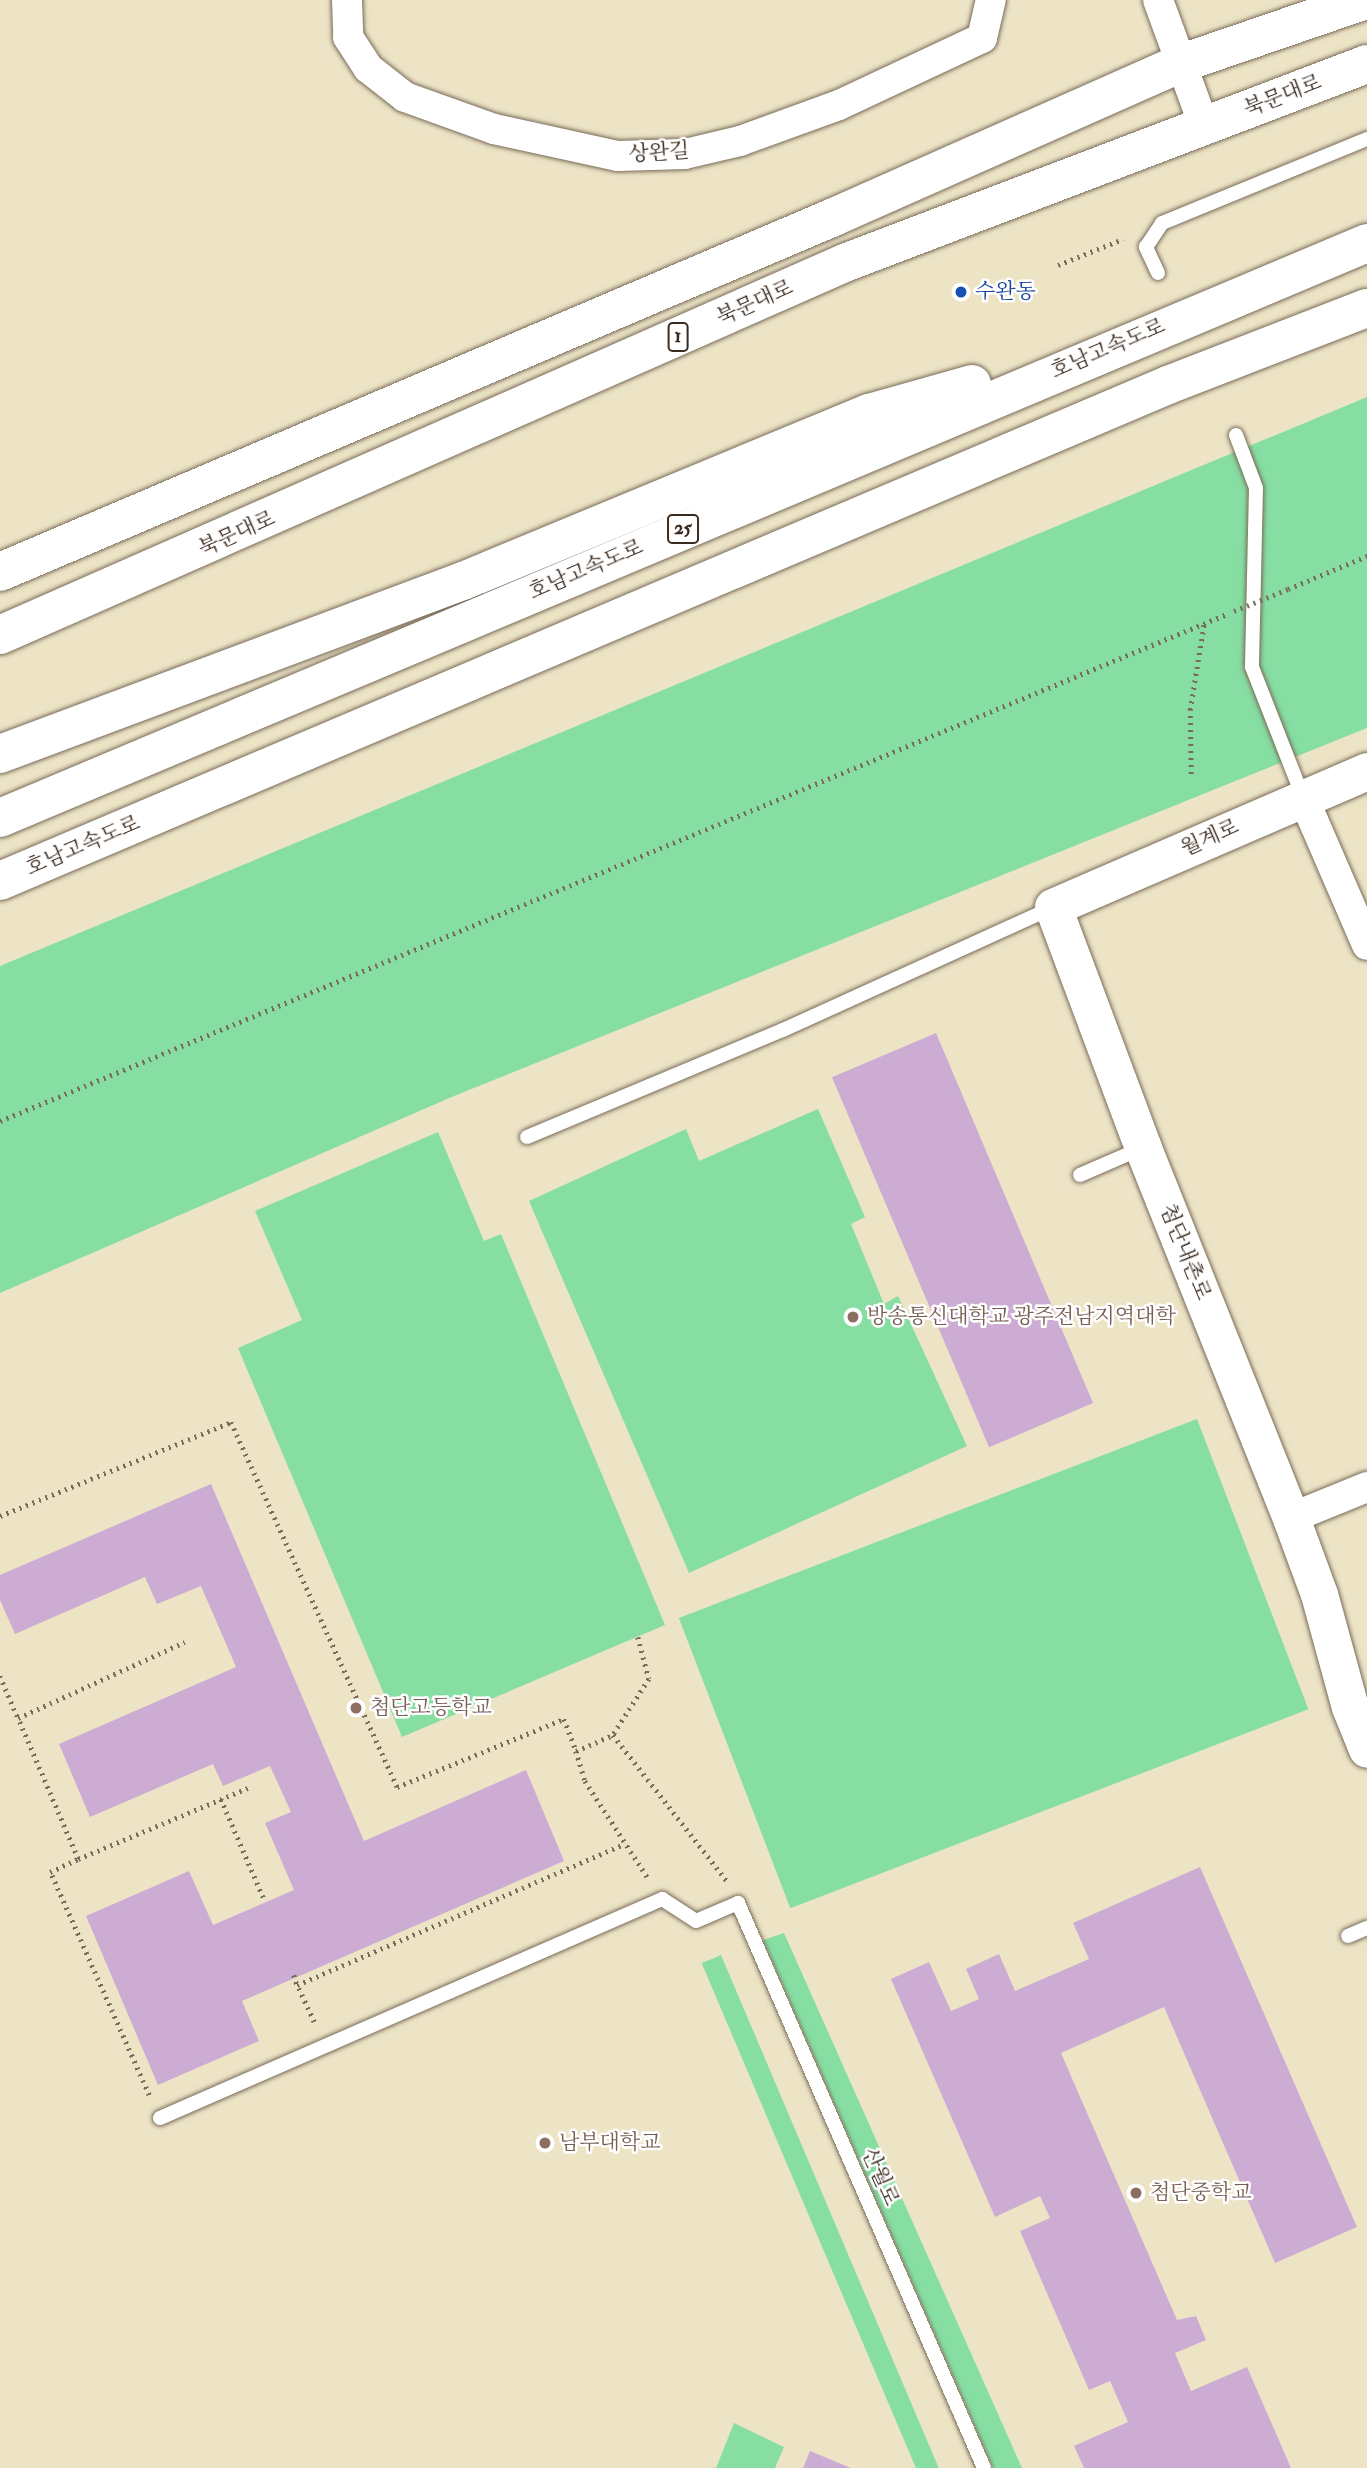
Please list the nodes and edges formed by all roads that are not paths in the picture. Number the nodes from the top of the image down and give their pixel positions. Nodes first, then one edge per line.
1 (347, 0) edge
2 (991, 0) edge
3 (1158, 0) edge
4 (1366, 0) edge
5 (1182, 63) junction
6 (1367, 64) edge
7 (1204, 126) junction
8 (1367, 139) edge
9 (1367, 243) edge
10 (1158, 273) dead end
11 (1367, 308) edge
12 (1142, 334) junction
13 (1236, 435) dead end
14 (0, 572) edge
15 (0, 635) edge
16 (0, 754) edge
17 (1367, 771) edge
18 (1303, 797) junction
19 (0, 818) edge
20 (0, 881) edge
21 (1053, 907) junction
22 (1367, 945) edge
23 (527, 1137) dead end
24 (1143, 1148) junction
25 (1080, 1175) dead end
26 (1367, 1487) edge
27 (1291, 1517) junction
28 (1319, 1594) junction
29 (1367, 1685) edge
30 (1367, 1749) edge
31 (1367, 1928) edge
32 (1348, 1936) dead end
33 (160, 2118) road end
34 (984, 2468) edge

1 - 2 street, 상완길
3 - 5 street
4 - 5 main road, 1
5 - 7 street
5 - 14 main road, 1
6 - 7 main road, 북문대로 / 1
7 - 15 main road, 북문대로 / 1
8 - 10 lane
9 - 12 main road, 호남고속도로 / 25
11 - 20 main road, 호남고속도로
12 - 16 main road
12 - 19 main road, 호남고속도로 / 25
13 - 18 lane
17 - 18 street, 월계로
18 - 21 street, 월계로
18 - 22 street
21 - 23 lane
21 - 24 street, 첨단내촌로
24 - 25 lane
24 - 27 street, 첨단내촌로
26 - 27 street
27 - 28 street, 첨단내촌로
28 - 29 street
28 - 30 street
31 - 32 lane
33 - 34 lane, 산월로

